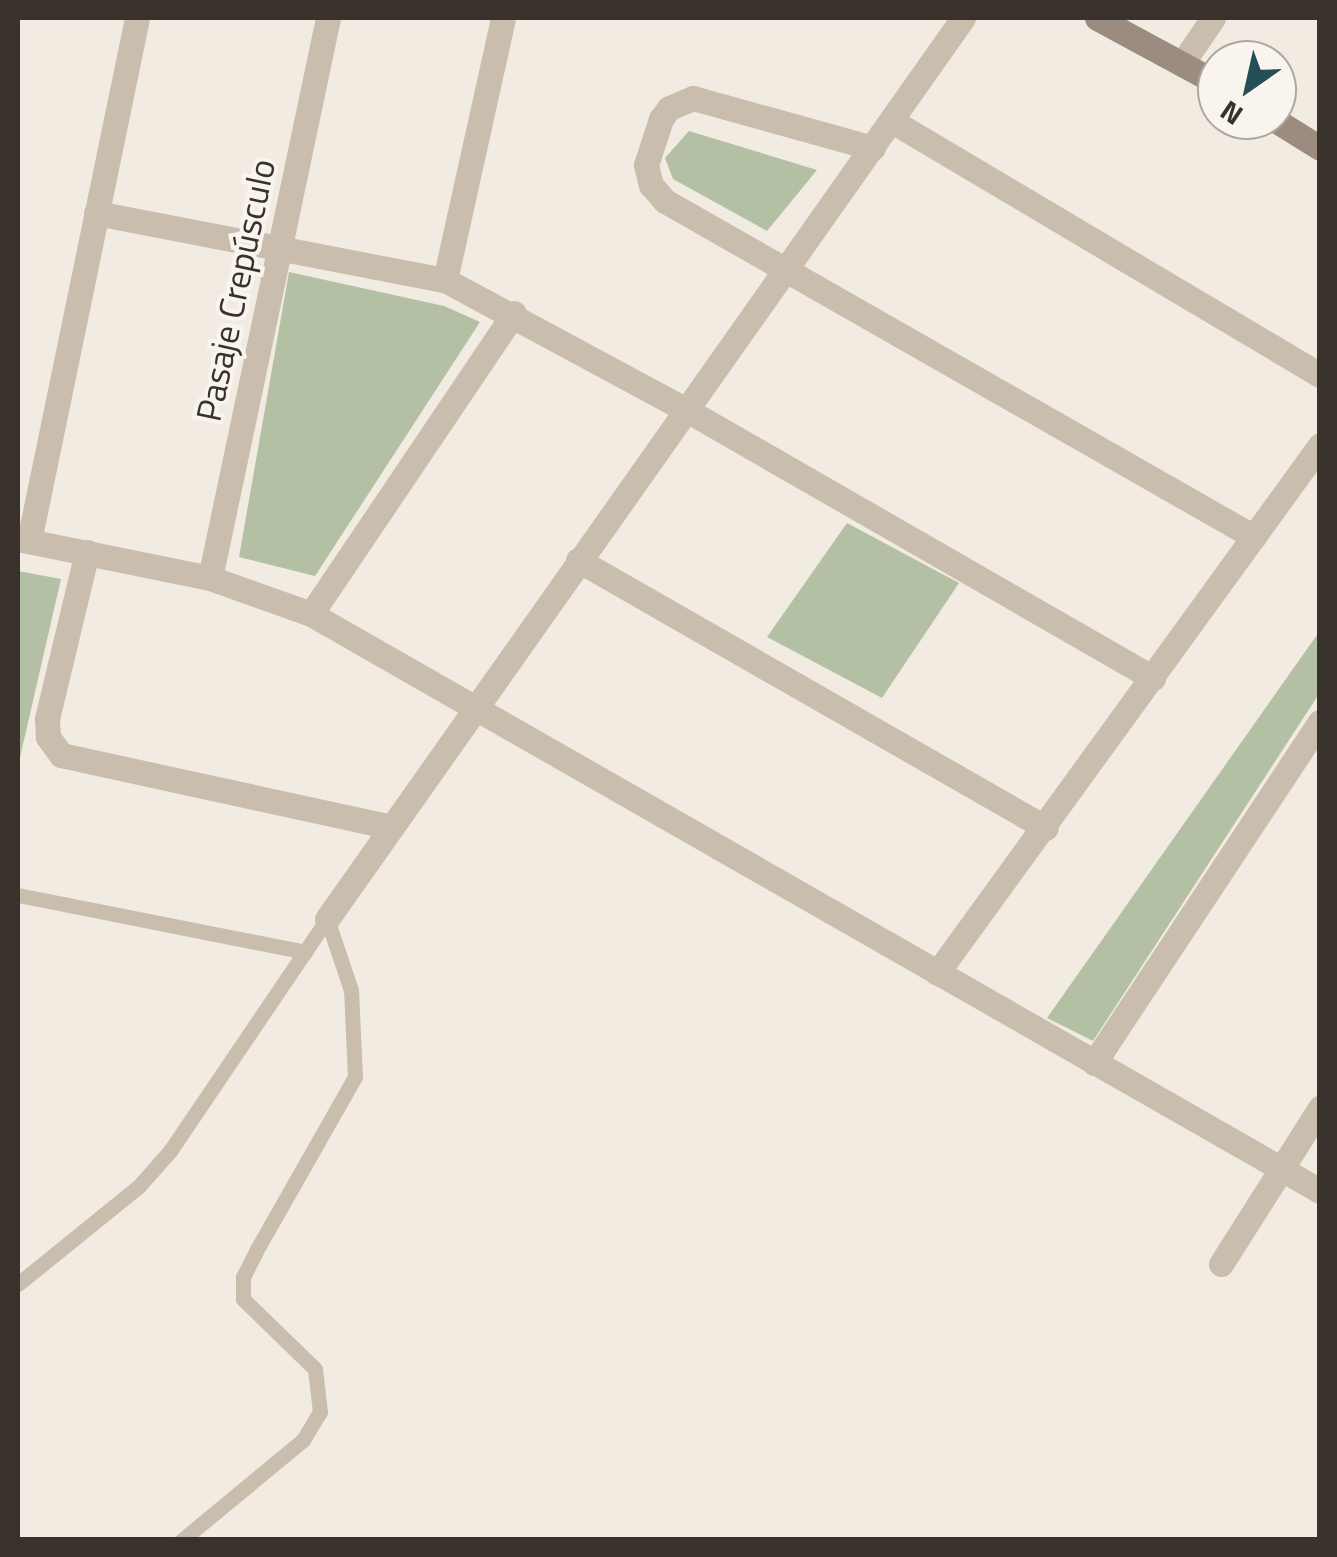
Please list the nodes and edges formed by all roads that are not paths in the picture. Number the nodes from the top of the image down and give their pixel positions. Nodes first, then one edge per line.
1 (137, 18) edge
2 (328, 18) edge
3 (503, 18) edge
4 (963, 18) edge
5 (1097, 18) edge
6 (1212, 18) edge
7 (1183, 62) junction
8 (1197, 71) edge
9 (892, 122) junction
10 (1297, 134) edge
11 (873, 148) junction
12 (1320, 148) edge
13 (96, 213) junction
14 (280, 248) junction
15 (787, 268) junction
16 (445, 280) junction
17 (514, 313) junction
18 (1320, 375) edge
19 (685, 409) junction
20 (1320, 445) edge
21 (1254, 537) junction
22 (23, 540) edge
23 (87, 552) junction
24 (578, 560) junction
25 (210, 578) junction
26 (311, 614) junction
27 (1153, 678) junction
28 (474, 708) junction
29 (1320, 722) edge
30 (390, 827) junction
31 (1046, 828) junction
32 (18, 894) edge
33 (327, 919) junction
34 (305, 952) junction
35 (938, 973) junction
36 (1094, 1062) junction
37 (1320, 1108) edge
38 (1280, 1169) junction
39 (1320, 1191) edge
40 (1222, 1264) dead end
41 (18, 1284) edge
42 (182, 1540) edge

1 - 13 street
2 - 14 street, Pasaje Crepúsculo
3 - 16 street
4 - 9 street
5 - 7 street
6 - 7 street
7 - 8 street
9 - 11 street
9 - 18 street
10 - 12 street
11 - 15 street
11 - 15 street
13 - 14 street
13 - 22 street
14 - 16 street
14 - 25 street, Pasaje Crepúsculo
15 - 19 street
15 - 21 street
16 - 17 street
17 - 19 street
17 - 26 street
19 - 24 street
19 - 27 street
20 - 21 street
21 - 27 street
22 - 23 street
23 - 25 street
23 - 30 street
24 - 28 street
24 - 31 street
25 - 26 street
26 - 28 street
27 - 31 street
28 - 30 street
28 - 35 street
29 - 36 street
30 - 33 street
31 - 35 street
32 - 34 lane
33 - 34 lane
33 - 42 lane
34 - 41 lane
35 - 36 street
36 - 38 street
37 - 38 street
38 - 39 street
38 - 40 street

